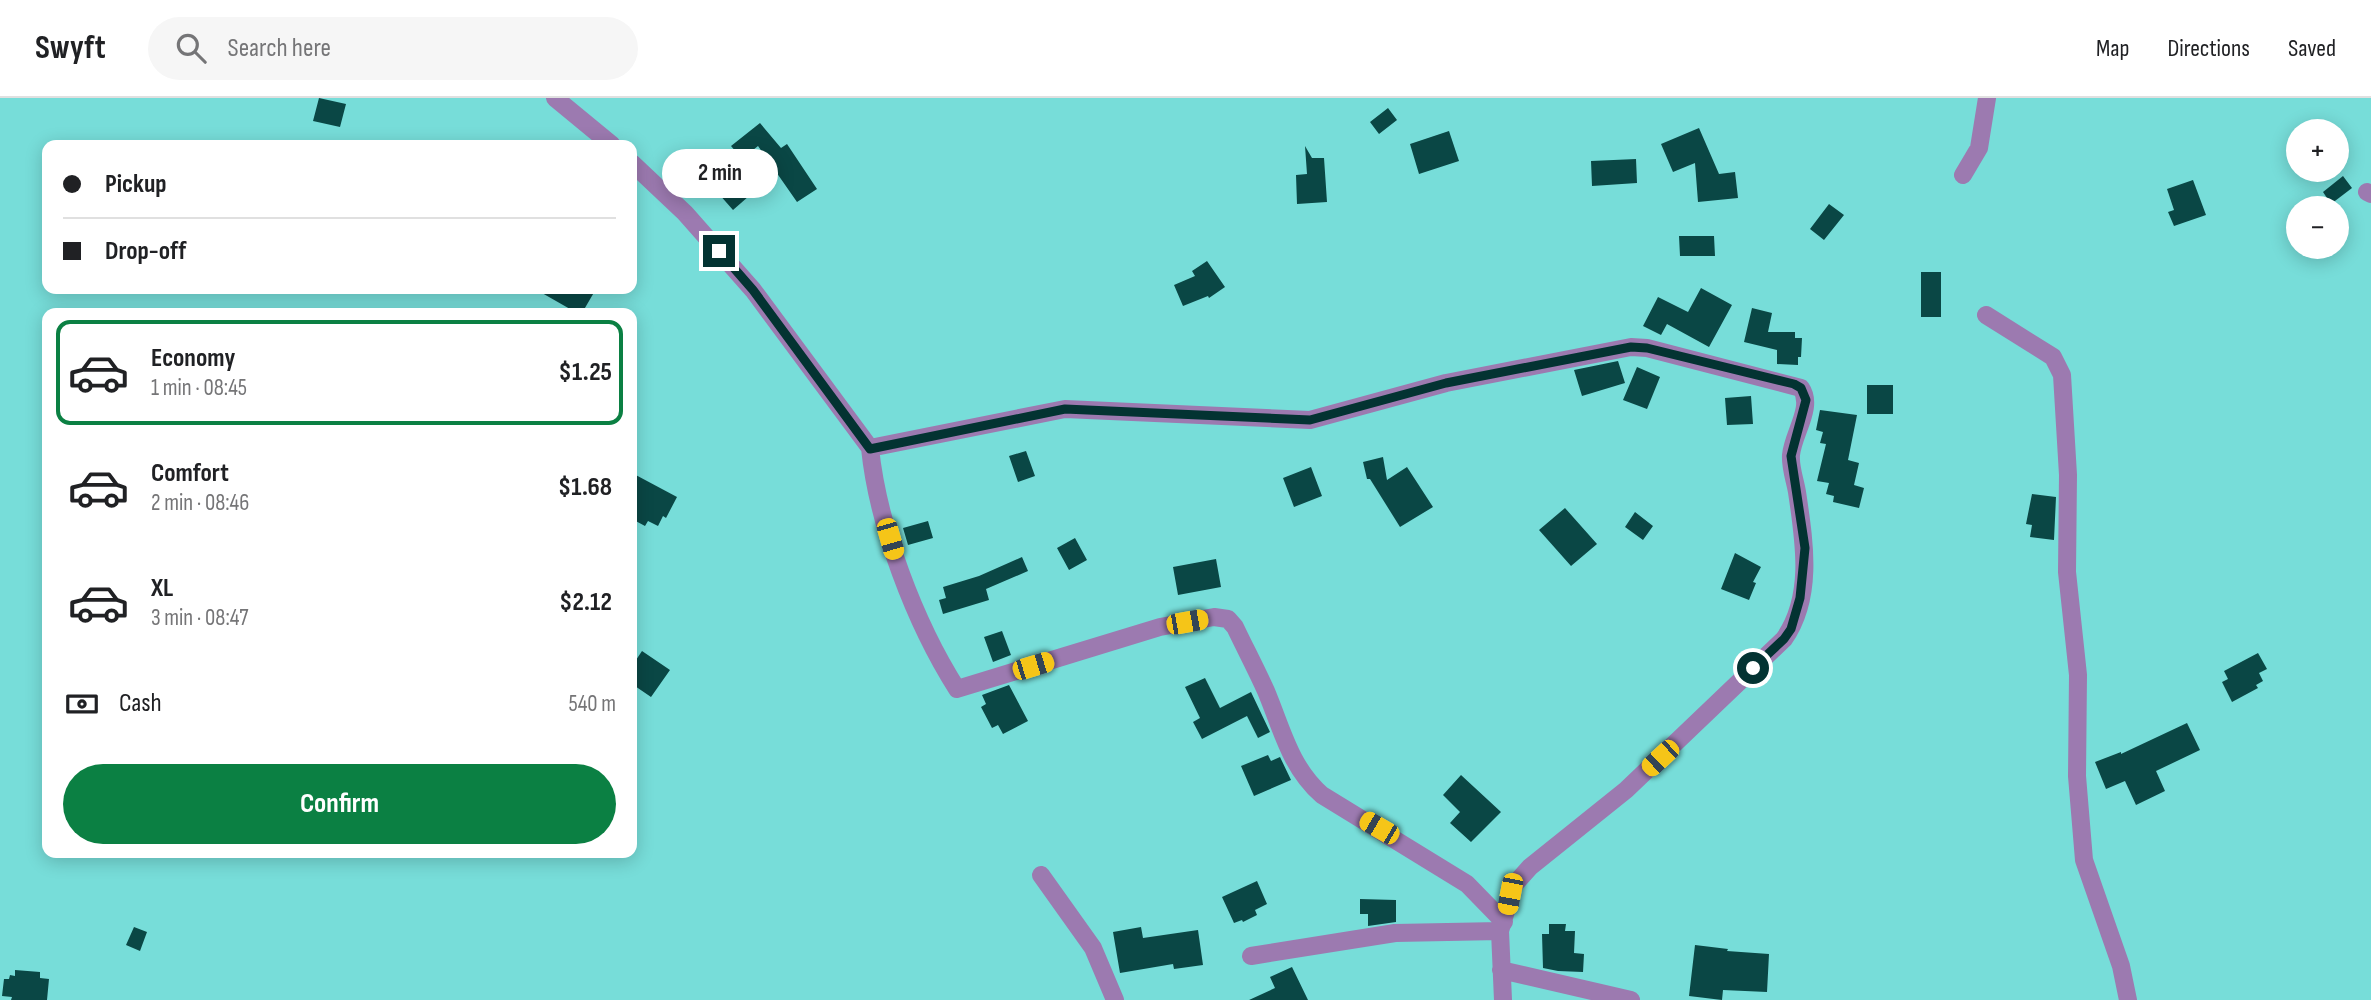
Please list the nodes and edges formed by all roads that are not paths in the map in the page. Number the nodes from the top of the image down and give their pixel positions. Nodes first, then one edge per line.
1 (555, 98) edge
2 (1987, 98) edge
3 (606, 140) edge
4 (637, 168) edge
5 (1963, 174) dead end
6 (1986, 315) dead end
7 (870, 449) junction
8 (1041, 876) dead end
9 (1502, 927) junction
10 (1251, 956) dead end
11 (1501, 970) junction
12 (1115, 1000) edge
13 (1503, 1000) edge
14 (1631, 1000) edge
15 (2128, 1000) edge

1 - 3 street
2 - 5 street
4 - 7 street
6 - 15 street
7 - 9 street
7 - 9 street
8 - 12 street
9 - 10 street
9 - 11 street
11 - 13 street
11 - 14 street

